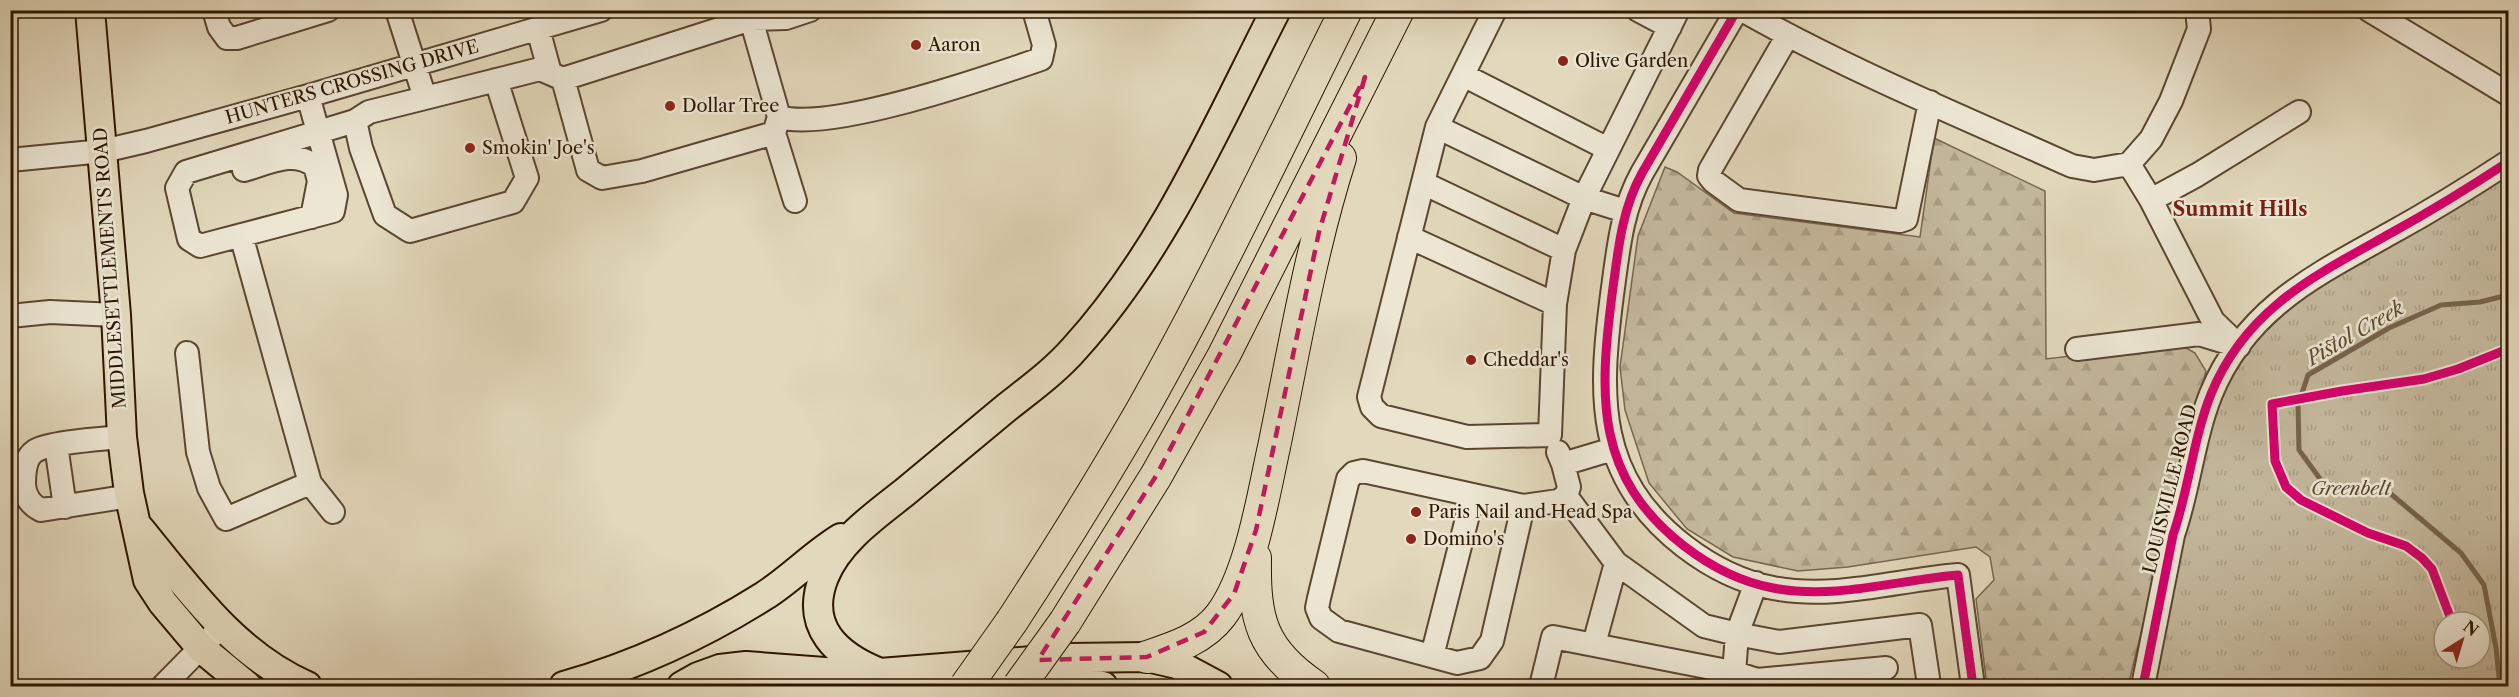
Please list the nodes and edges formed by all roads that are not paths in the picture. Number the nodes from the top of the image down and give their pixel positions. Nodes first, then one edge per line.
1 (90, 10) edge
2 (214, 10) edge
3 (328, 10) edge
4 (397, 10) edge
5 (601, 10) edge
6 (810, 10) edge
7 (1034, 10) edge
8 (1276, 10) edge
9 (1346, 10) edge
10 (1398, 10) edge
11 (1495, 10) edge
12 (1638, 10) edge
13 (1737, 10) edge
14 (1742, 10) edge
15 (2197, 10) edge
16 (2369, 10) edge
17 (751, 19) junction
18 (1674, 19) edge
19 (538, 29) junction
20 (1788, 36) junction
21 (415, 64) junction
22 (1463, 75) junction
23 (556, 76) junction
24 (1365, 77) junction
25 (496, 80) junction
26 (2508, 94) edge
27 (308, 96) junction
28 (425, 98) junction
29 (1930, 102) junction
30 (2299, 112) dead end
31 (355, 121) junction
32 (776, 125) junction
33 (1437, 127) junction
34 (317, 132) junction
35 (1608, 149) junction
36 (103, 151) junction
37 (10, 160) edge
38 (2508, 162) edge
39 (2129, 164) junction
40 (186, 172) junction
41 (1423, 183) junction
42 (1584, 198) junction
43 (2151, 200) junction
44 (795, 201) dead end
45 (1625, 211) junction
46 (312, 217) junction
47 (241, 235) junction
48 (1409, 237) junction
49 (1564, 250) junction
50 (1555, 304) junction
51 (116, 315) junction
52 (10, 316) edge
53 (2239, 346) junction
54 (2077, 349) dead end
55 (187, 353) dead end
56 (1550, 435) junction
57 (122, 436) junction
58 (56, 445) junction
59 (1613, 449) junction
60 (1563, 464) junction
61 (310, 483) junction
62 (1473, 495) junction
63 (130, 496) junction
64 (1566, 496) junction
65 (1523, 506) junction
66 (65, 507) junction
67 (333, 512) dead end
68 (868, 522) junction
69 (137, 525) junction
70 (1256, 530) junction
71 (1616, 563) junction
72 (1756, 583) junction
73 (221, 627) junction
74 (1737, 634) junction
75 (1594, 644) junction
76 (201, 648) junction
77 (1432, 656) junction
78 (1147, 657) junction
79 (1886, 668) dead end
80 (880, 672) junction
81 (1928, 678) dead end
82 (1732, 679) edge
83 (1757, 683) edge
84 (1088, 685) edge
85 (1542, 686) edge
86 (163, 687) edge
87 (247, 687) edge
88 (307, 687) edge
89 (564, 687) edge
90 (682, 687) edge
91 (961, 687) edge
92 (966, 687) edge
93 (1019, 687) edge
94 (1218, 687) edge
95 (1314, 687) edge
96 (1973, 687) edge
97 (2143, 687) edge

1 - 36 main road, MIDDLESETTLEMENTS ROAD
2 - 3 street
4 - 21 street
5 - 19 street, HUNTERS CROSSING DRIVE
6 - 17 street
7 - 32 street
8 - 68 main road
9 - 92 highway, bridge
10 - 24 highway
11 - 22 street
12 - 18 street
13 - 45 street
14 - 20 street
15 - 39 street
16 - 26 street
17 - 23 street
17 - 32 street
18 - 35 street
19 - 21 street, HUNTERS CROSSING DRIVE
19 - 23 street
20 - 29 street
20 - 29 street
21 - 27 street, HUNTERS CROSSING DRIVE
21 - 28 street
22 - 33 street
22 - 35 street
23 - 25 street
23 - 32 street
24 - 70 highway
24 - 93 highway, bridge
25 - 28 street
25 - 31 street
27 - 34 street
27 - 36 street, HUNTERS CROSSING DRIVE
28 - 31 street
29 - 39 street
30 - 43 street
31 - 34 street
32 - 44 street
33 - 41 street
33 - 42 street
34 - 40 street
34 - 46 street
35 - 42 street
36 - 37 street, HUNTERS CROSSING DRIVE
36 - 51 main road, MIDDLESETTLEMENTS ROAD
38 - 53 street, LOUISVILLE ROAD
39 - 43 street
40 - 46 street
40 - 47 street
41 - 48 street
41 - 49 street
42 - 45 street
42 - 49 street
43 - 53 street
45 - 59 street
46 - 47 street
47 - 61 street
48 - 50 street
48 - 56 street
49 - 50 street
50 - 56 street
51 - 52 street
51 - 57 main road, MIDDLESETTLEMENTS ROAD
53 - 54 street
53 - 97 street, LOUISVILLE ROAD
55 - 61 street
56 - 60 street
57 - 58 street
57 - 63 main road, MIDDLESETTLEMENTS ROAD
58 - 66 street
58 - 66 street
59 - 60 street
59 - 72 street
60 - 64 street
61 - 67 street
62 - 65 street
62 - 77 street
62 - 77 street
63 - 66 street
63 - 69 main road, MIDDLESETTLEMENTS ROAD
64 - 65 street
64 - 71 street
65 - 77 street
68 - 80 main road
68 - 89 main road
69 - 73 main road, MIDDLESETTLEMENTS ROAD
69 - 76 main road, MIDDLESETTLEMENTS ROAD
70 - 78 highway
70 - 95 highway
71 - 74 street
71 - 75 street
72 - 74 street
72 - 96 street
73 - 76 street
73 - 88 main road, MIDDLESETTLEMENTS ROAD
74 - 81 street
74 - 82 street
75 - 82 street
75 - 85 street
76 - 86 street
76 - 87 main road, MIDDLESETTLEMENTS ROAD
78 - 80 main road
78 - 94 main road
79 - 83 street
80 - 90 main road
82 - 83 street
84 - 91 main road

